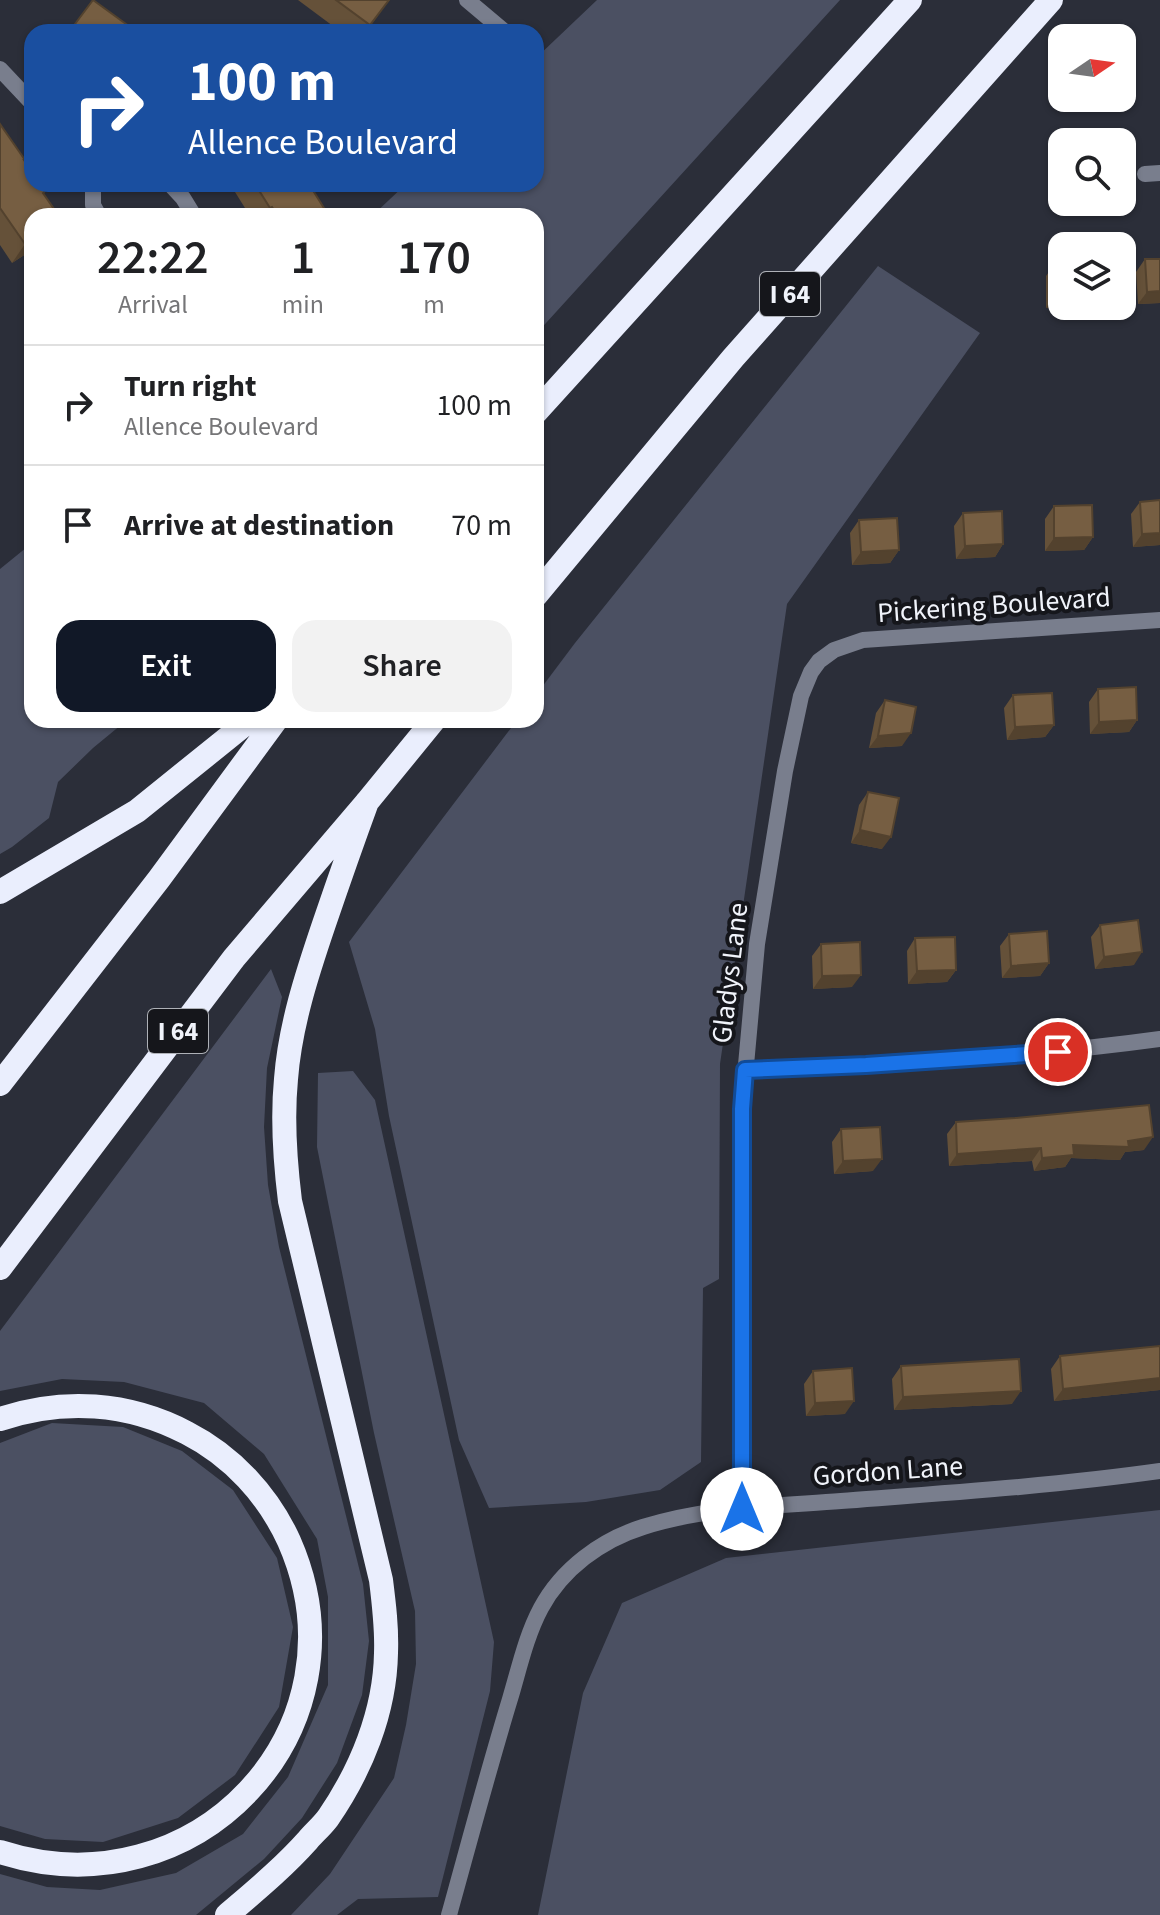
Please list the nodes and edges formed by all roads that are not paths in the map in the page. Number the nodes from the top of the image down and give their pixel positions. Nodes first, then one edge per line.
1 (467, 0) edge
2 (910, 0) edge
3 (1051, 0) edge
4 (496, 24) edge
5 (0, 69) edge
6 (24, 94) edge
7 (544, 403) edge
8 (544, 585) edge
9 (1160, 620) edge
10 (834, 650) joint
11 (240, 728) edge
12 (270, 728) edge
13 (427, 728) edge
14 (367, 802) junction
15 (0, 892) edge
16 (1160, 1039) edge
17 (745, 1070) junction
18 (0, 1084) edge
19 (0, 1268) edge
20 (0, 1419) edge
21 (1160, 1471) edge
22 (742, 1509) junction
23 (0, 1852) edge
24 (227, 1915) edge
25 (449, 1915) edge

1 - 4 street
2 - 7 highway
3 - 8 highway, I 64
5 - 6 street
9 - 10 street, Pickering Boulevard
10 - 17 street, Gladys Lane
11 - 15 highway
12 - 18 highway
13 - 14 highway, I 64
14 - 19 highway, I 64
14 - 24 highway
16 - 17 street
17 - 22 street, Gladys Lane
20 - 23 highway
21 - 22 street, Gordon Lane
22 - 25 street, Gordon Lane

